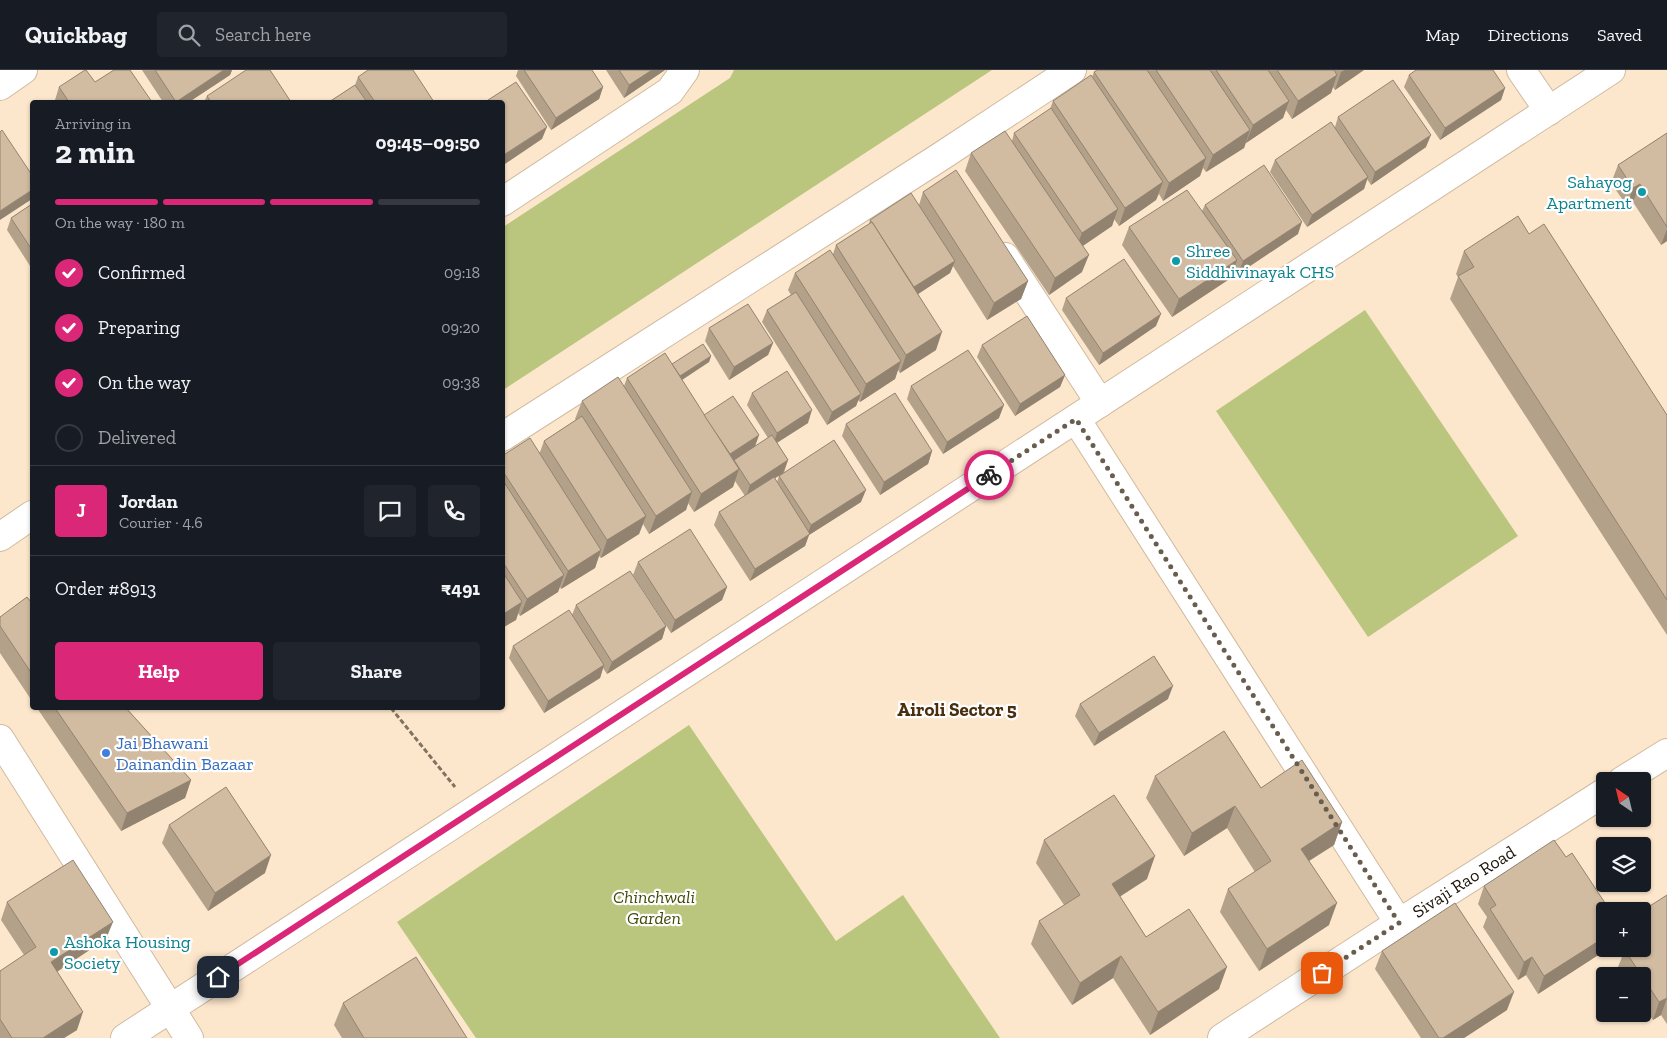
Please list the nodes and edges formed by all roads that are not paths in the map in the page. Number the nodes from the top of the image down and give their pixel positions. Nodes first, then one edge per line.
1 (23, 70) edge
2 (685, 70) edge
3 (1072, 70) edge
4 (1521, 70) edge
5 (1611, 70) edge
6 (0, 86) edge
7 (1548, 111) junction
8 (940, 157) junction
9 (956, 181) edge
10 (505, 200) edge
11 (993, 239) edge
12 (1100, 403) junction
13 (1076, 419) junction
14 (505, 435) edge
15 (30, 515) edge
16 (0, 537) edge
17 (0, 739) edge
18 (1667, 753) edge
19 (1636, 772) edge
20 (1596, 798) edge
21 (1399, 923) junction
22 (170, 1008) junction
23 (125, 1038) edge
24 (189, 1038) edge
25 (1222, 1038) edge

1 - 6 street
2 - 10 street
3 - 8 street
4 - 7 street
5 - 7 street
7 - 12 street
8 - 9 street
8 - 14 street
11 - 12 street
12 - 13 street
13 - 21 street
13 - 22 street
15 - 16 street
17 - 22 street
18 - 19 street
20 - 21 street, Sivaji Rao Road
21 - 25 street, Sivaji Rao Road
22 - 23 street
22 - 24 street

